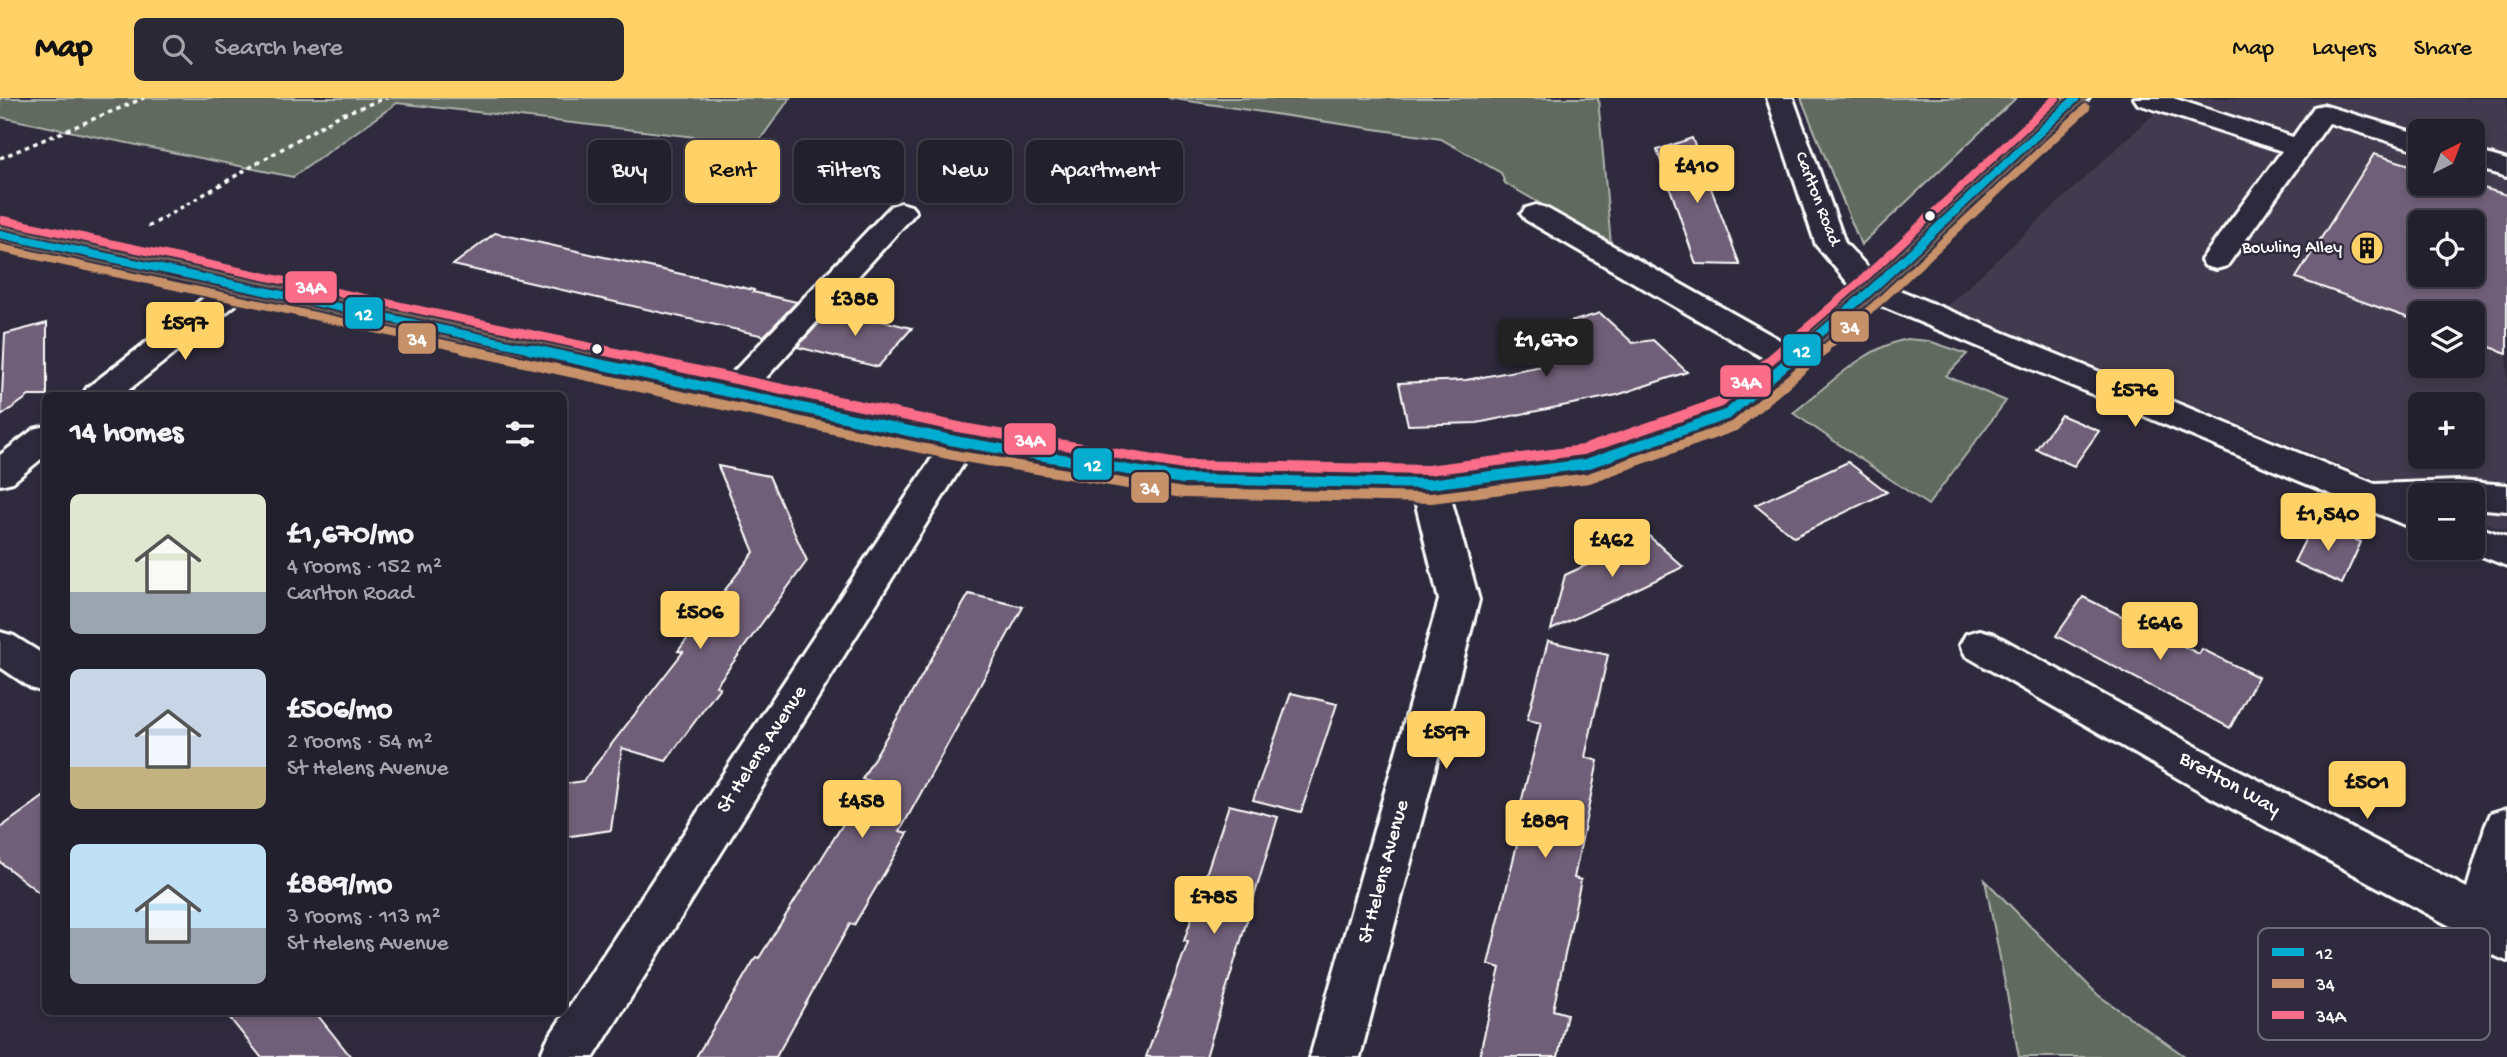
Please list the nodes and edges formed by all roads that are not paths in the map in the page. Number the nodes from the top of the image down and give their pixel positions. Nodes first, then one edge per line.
1 (1780, 98) edge
2 (2076, 98) edge
3 (2147, 98) edge
4 (2408, 139) edge
5 (2299, 148) junction
6 (2485, 162) edge
7 (2507, 169) edge
8 (901, 212) dead end
9 (1536, 214) dead end
10 (0, 234) edge
11 (2216, 260) dead end
12 (238, 286) junction
13 (1871, 290) junction
14 (1791, 360) junction
15 (104, 392) edge
16 (733, 393) junction
17 (42, 440) edge
18 (960, 442) junction
19 (0, 473) edge
20 (1429, 484) junction
21 (2369, 496) junction
22 (2507, 498) edge
23 (2408, 512) edge
24 (2485, 543) edge
25 (2507, 552) edge
26 (1980, 645) dead end
27 (0, 647) edge
28 (42, 674) edge
29 (2507, 827) edge
30 (2494, 929) edge
31 (573, 1028) edge
32 (1335, 1057) edge

1 - 13 street, Carlton Road
2 - 13 main road
3 - 5 street
4 - 5 street
5 - 11 street
6 - 7 street
8 - 16 street
9 - 14 street
10 - 12 main road
12 - 15 street
12 - 16 main road
13 - 14 main road
13 - 21 street
14 - 20 main road
16 - 18 main road
17 - 19 street
18 - 20 main road
18 - 31 street, St Helens Avenue
20 - 32 street, St Helens Avenue
21 - 22 street
21 - 23 street
24 - 25 street
26 - 30 street, Bretton Way
27 - 28 street
29 - 30 street, Bretton Way

